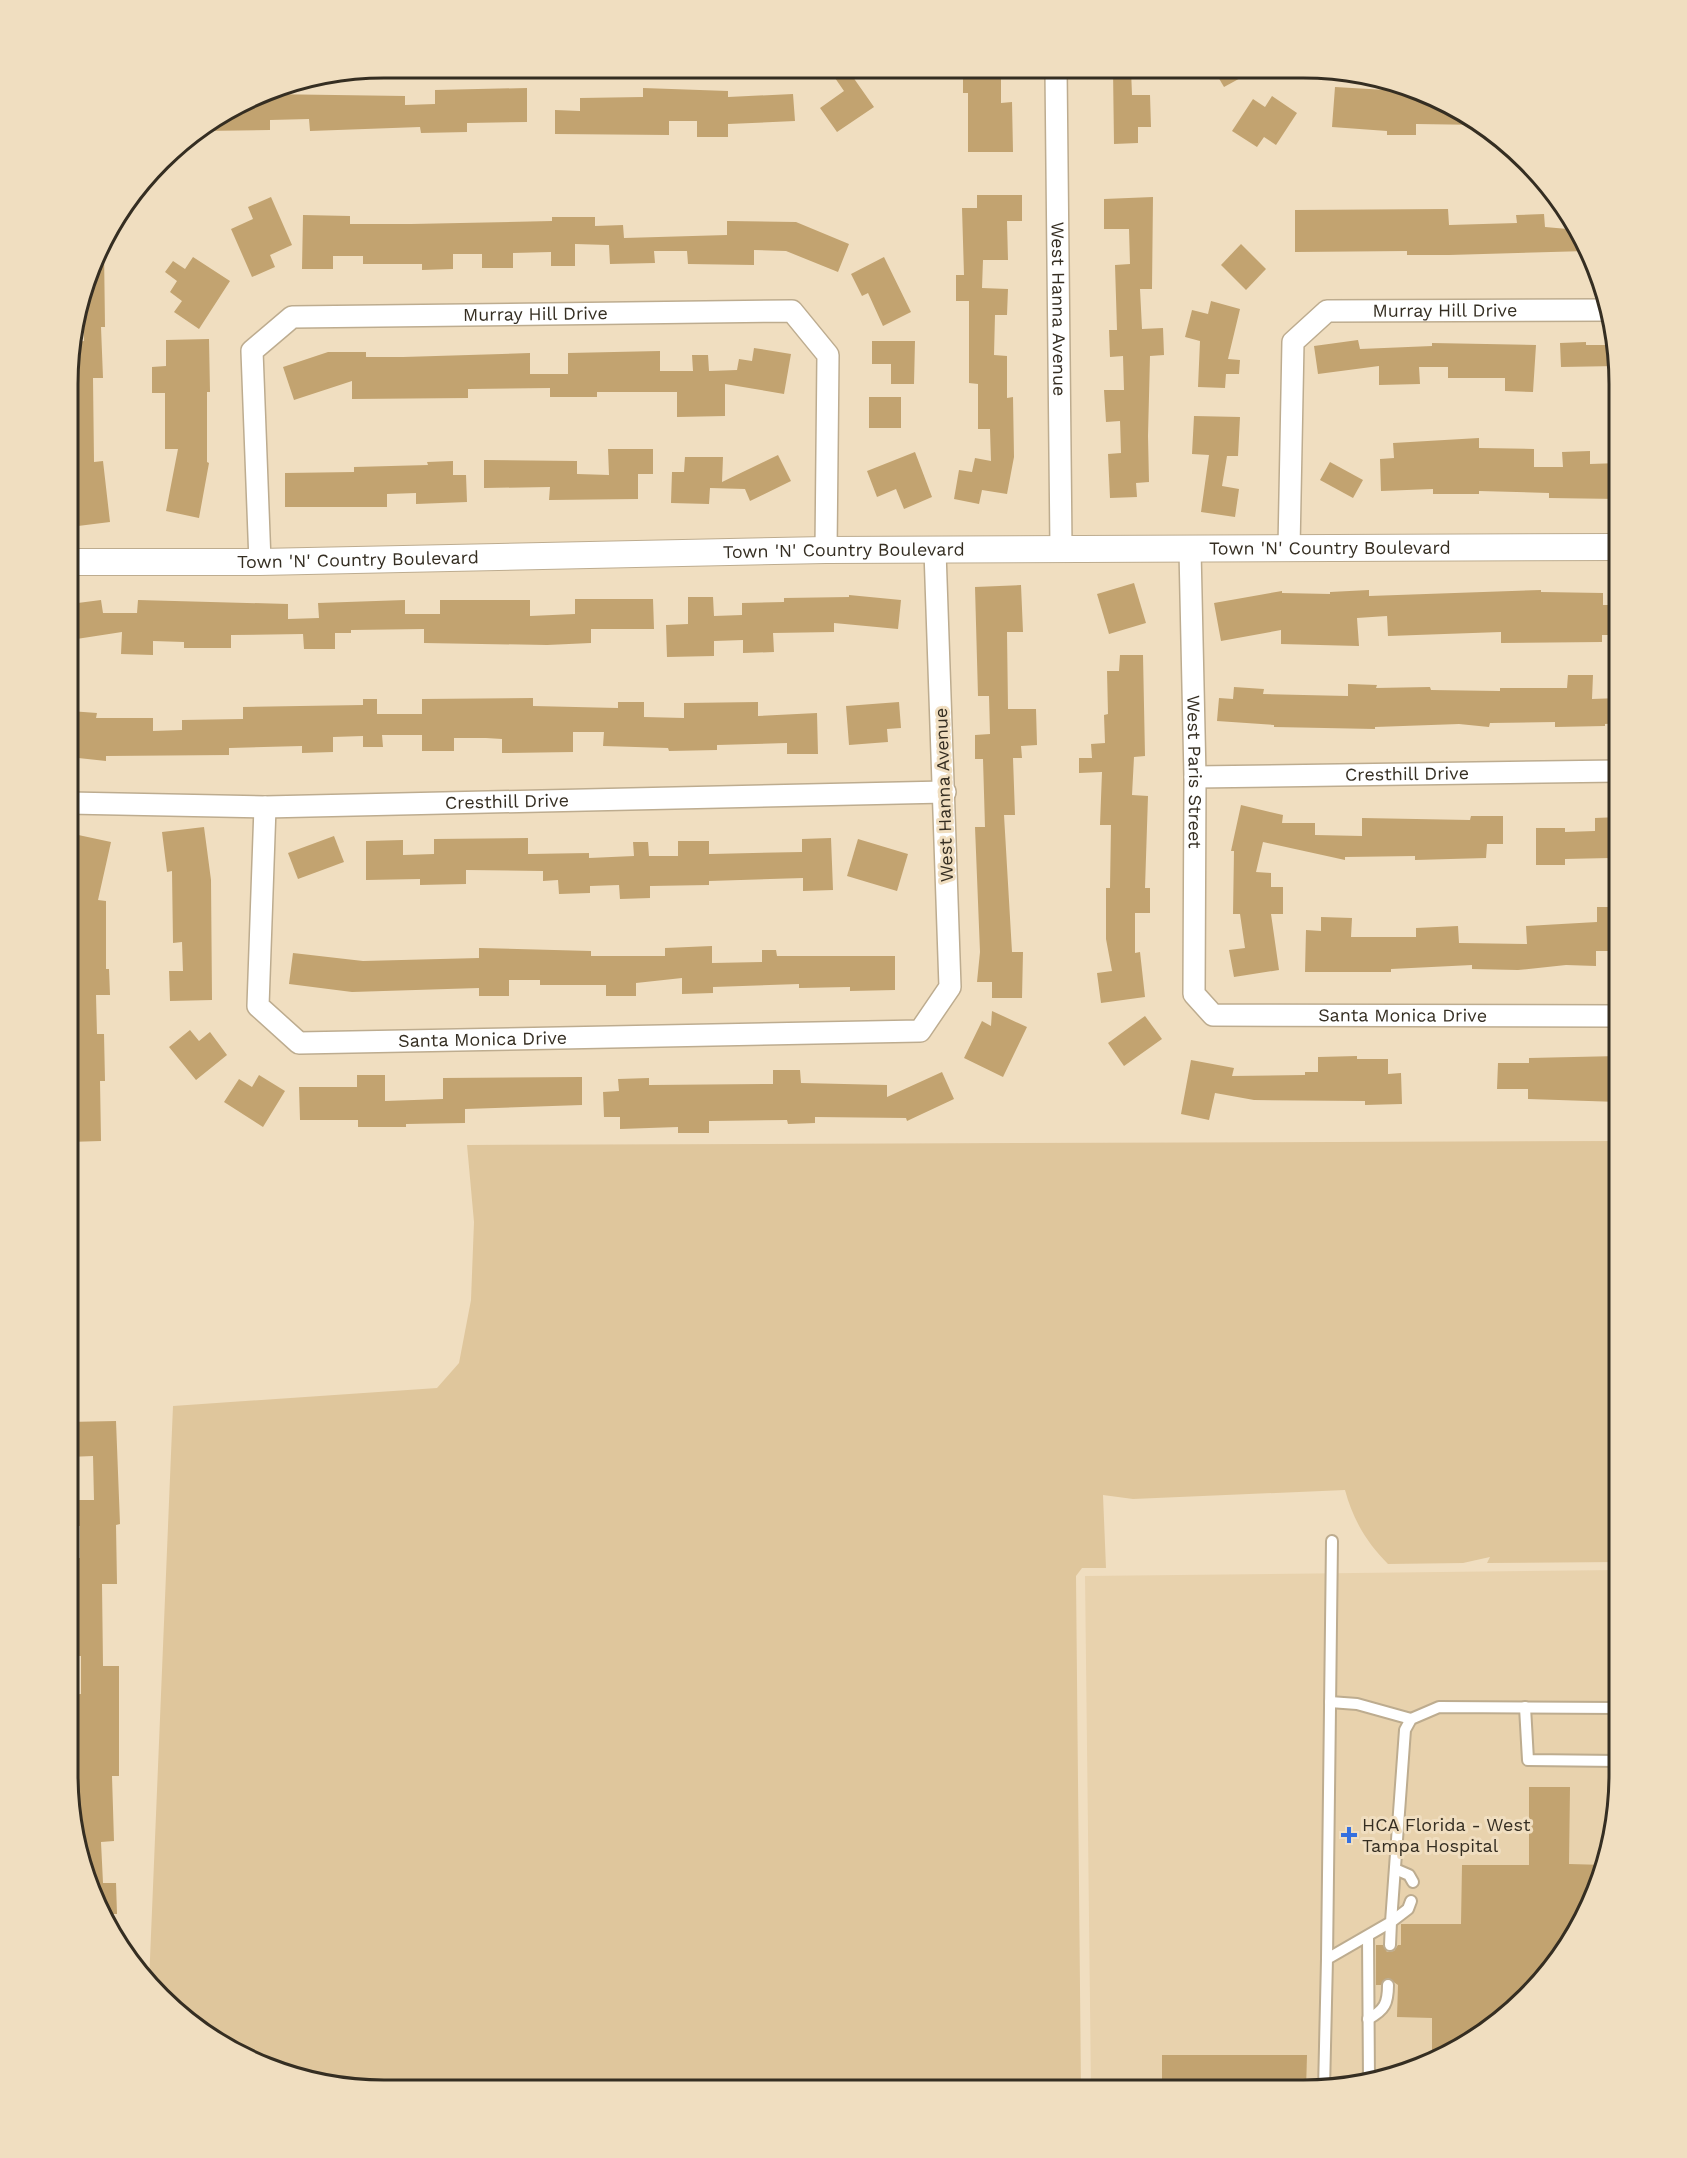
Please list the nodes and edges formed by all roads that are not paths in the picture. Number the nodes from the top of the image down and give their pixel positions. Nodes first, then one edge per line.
1 (1056, 78) edge
2 (1600, 310) edge
3 (1609, 547) edge
4 (1061, 548) junction
5 (1289, 548) junction
6 (826, 550) junction
7 (1190, 550) junction
8 (935, 551) junction
9 (78, 561) edge
10 (260, 562) junction
11 (1609, 771) edge
12 (1195, 777) junction
13 (945, 792) junction
14 (78, 803) edge
15 (265, 807) junction
16 (1194, 994) joint
17 (1609, 1016) edge
18 (920, 1031) joint
19 (1332, 1541) dead end
20 (1330, 1702) junction
21 (1524, 1707) junction
22 (1609, 1708) edge
23 (1411, 1719) junction
24 (1609, 1761) edge
25 (1395, 1869) junction
26 (1413, 1882) dead end
27 (1411, 1901) dead end
28 (1391, 1922) junction
29 (1368, 1937) junction
30 (1390, 1945) dead end
31 (1327, 1959) junction
32 (1388, 1985) dead end
33 (1368, 2019) junction
34 (1369, 2073) edge
35 (1324, 2079) edge

1 - 4 street, West Hanna Avenue
2 - 5 street, Murray Hill Drive
3 - 5 street, Town 'N' Country Boulevard
4 - 7 street, Town 'N' Country Boulevard
4 - 8 street, Town 'N' Country Boulevard
5 - 7 street, Town 'N' Country Boulevard
6 - 8 street, Town 'N' Country Boulevard
6 - 10 street, Town 'N' Country Boulevard
6 - 10 street, Murray Hill Drive
7 - 12 street, West Paris Street
8 - 13 street, West Hanna Avenue
9 - 10 street, Town 'N' Country Boulevard
11 - 12 street, Cresthill Drive
12 - 16 street, West Paris Street
13 - 15 street, Cresthill Drive
13 - 18 street, West Hanna Avenue
14 - 15 street, Cresthill Drive
15 - 18 street, Santa Monica Drive
16 - 17 street, Santa Monica Drive
19 - 20 lane
20 - 23 lane
20 - 31 lane
21 - 22 lane
21 - 23 lane
21 - 24 lane
23 - 25 lane
25 - 26 lane
25 - 28 lane
27 - 28 lane
28 - 29 lane
28 - 30 lane
29 - 31 lane
29 - 33 lane
31 - 35 lane
32 - 33 lane
33 - 34 lane

